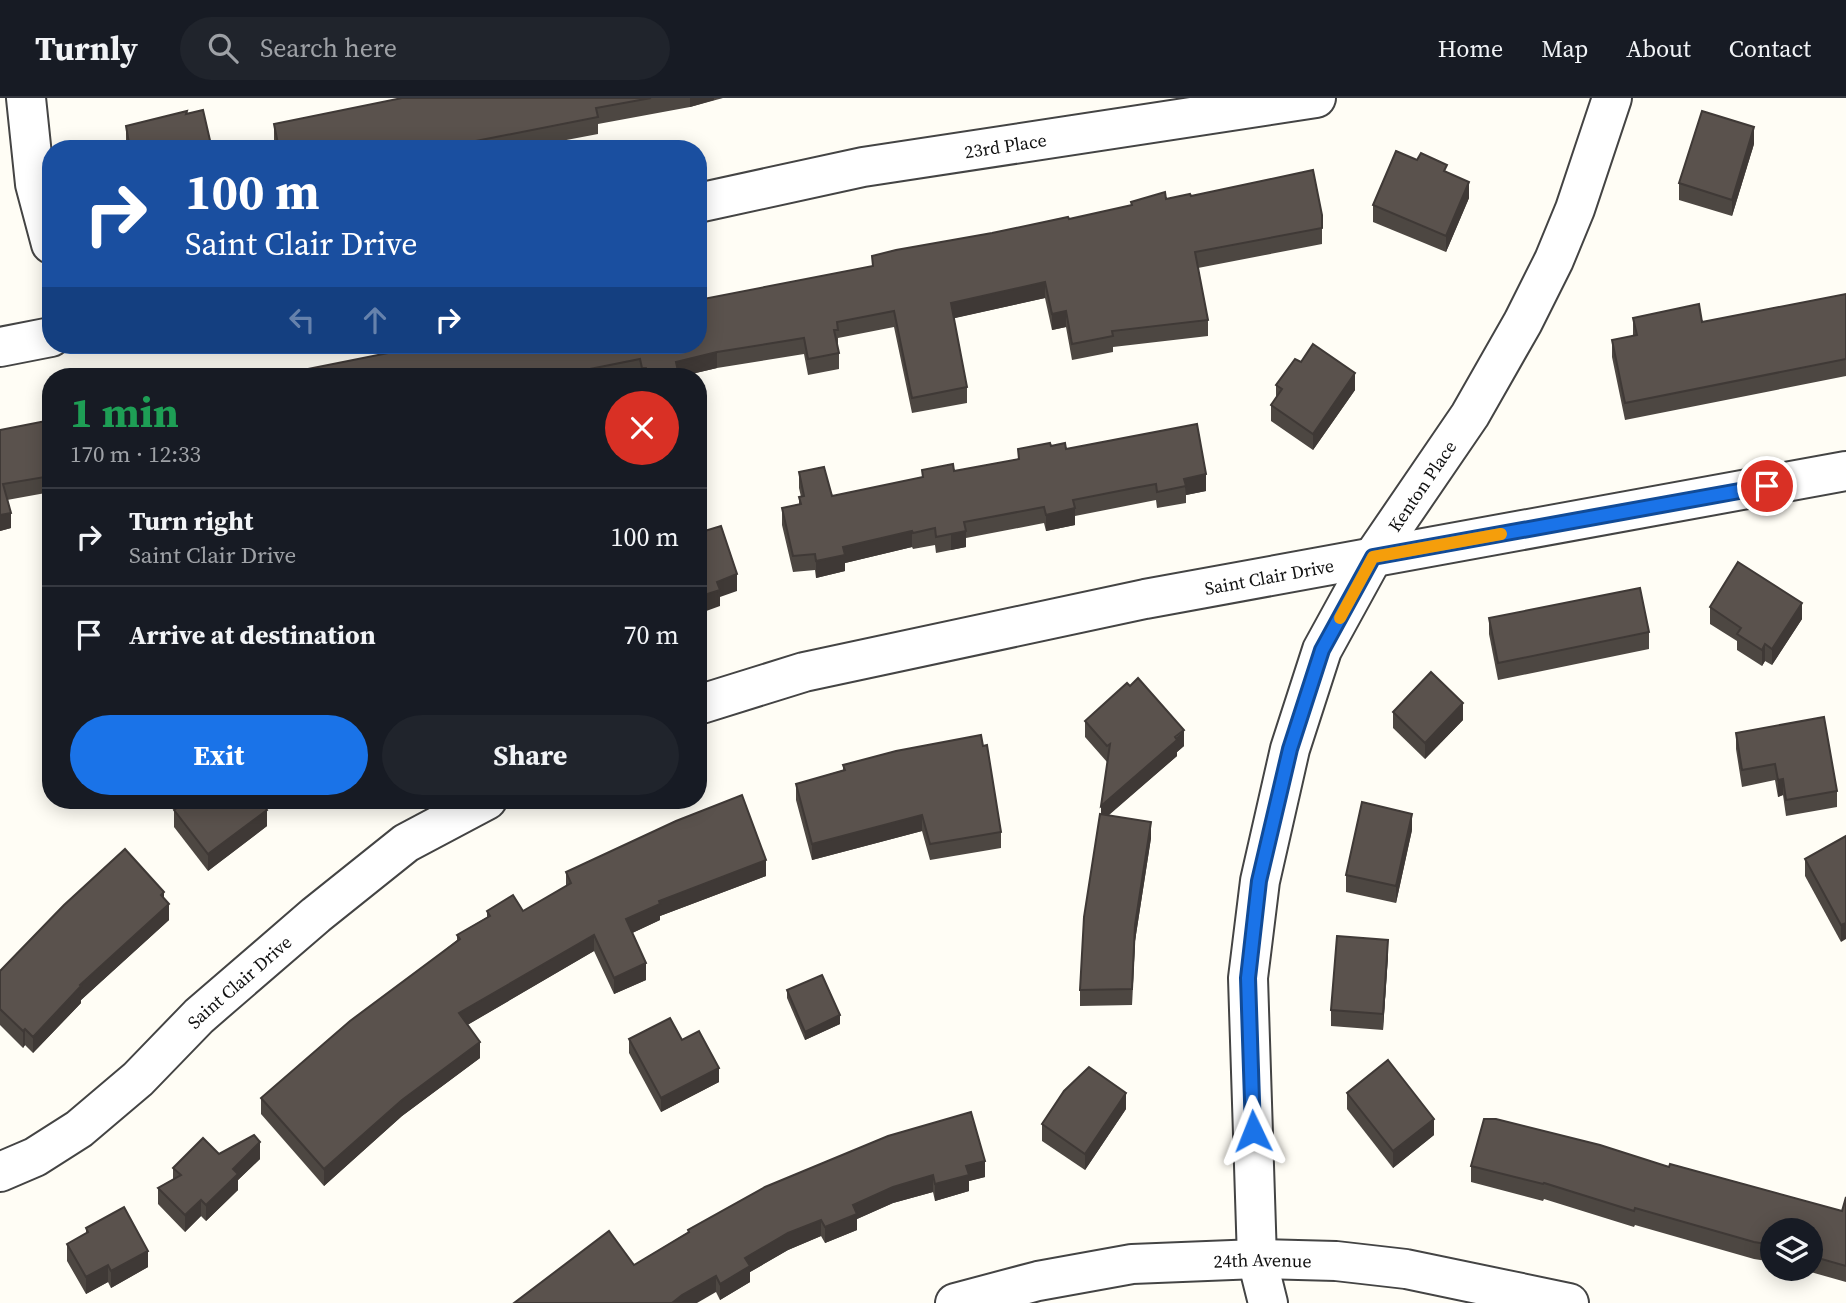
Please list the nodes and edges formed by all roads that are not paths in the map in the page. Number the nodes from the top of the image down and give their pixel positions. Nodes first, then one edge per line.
1 (26, 98) edge
2 (1316, 98) edge
3 (1612, 98) edge
4 (707, 202) edge
5 (42, 210) edge
6 (42, 339) edge
7 (0, 347) edge
8 (1846, 471) edge
9 (1373, 557) junction
10 (707, 702) edge
11 (470, 809) edge
12 (0, 1172) edge
13 (1257, 1259) junction
14 (956, 1303) edge
15 (1268, 1303) edge
16 (1569, 1303) edge

1 - 5 street
2 - 4 street, 23rd Place
3 - 9 street, Kenton Place
6 - 7 street
8 - 9 street, Saint Clair Drive
9 - 10 street, Saint Clair Drive
9 - 13 street, Kenton Place
11 - 12 street, Saint Clair Drive
13 - 14 street, 24th Avenue
13 - 15 street, Kenton Place
13 - 16 street, 24th Avenue

